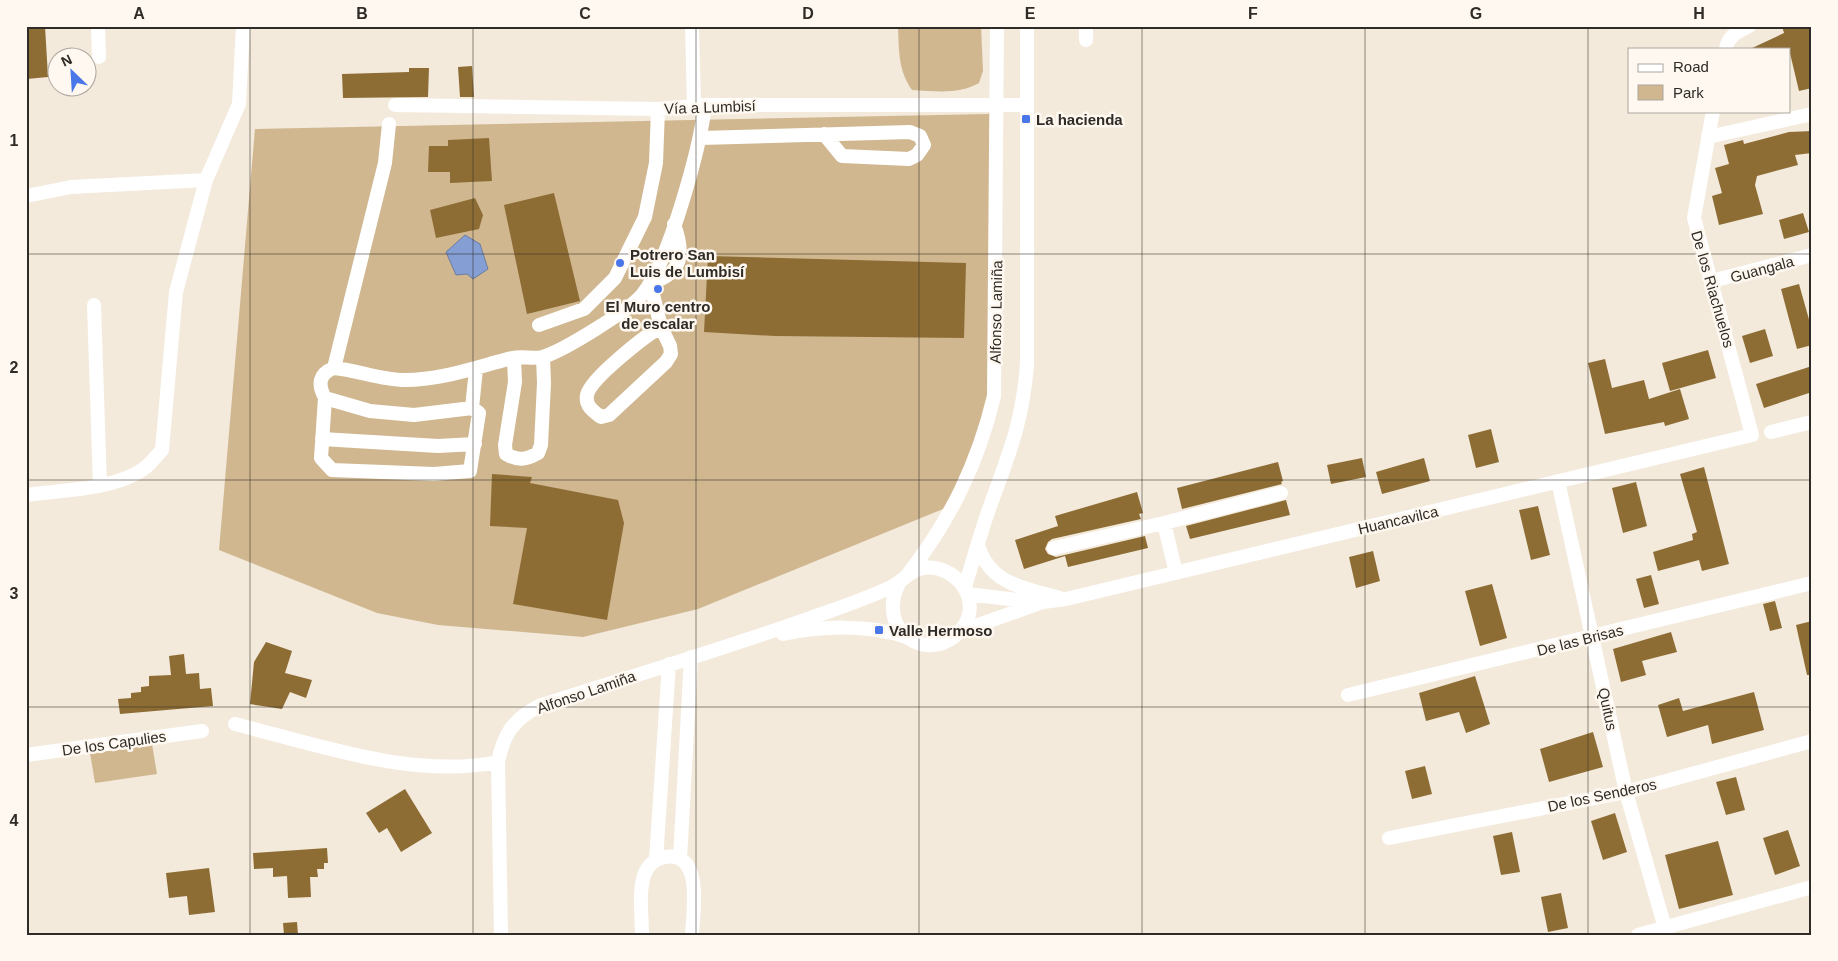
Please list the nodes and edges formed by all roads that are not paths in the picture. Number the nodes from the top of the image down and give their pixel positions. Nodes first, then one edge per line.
1 (98, 26) edge
2 (244, 26) edge
3 (692, 26) edge
4 (996, 26) edge
5 (1027, 26) edge
6 (1749, 26) edge
7 (1726, 48) edge
8 (100, 56) dead end
9 (395, 105) dead end
10 (700, 105) junction
11 (1026, 105) junction
12 (997, 106) junction
13 (658, 109) junction
14 (1713, 112) edge
15 (1812, 114) edge
16 (389, 124) dead end
17 (824, 134) junction
18 (1708, 137) junction
19 (700, 138) junction
20 (206, 180) junction
21 (26, 196) edge
22 (1812, 256) edge
23 (1712, 281) junction
24 (650, 283) junction
25 (94, 305) dead end
26 (539, 325) dead end
27 (661, 327) junction
28 (543, 356) junction
29 (514, 358) junction
30 (334, 368) junction
31 (476, 369) junction
32 (325, 398) junction
33 (472, 408) junction
34 (1812, 422) edge
35 (1771, 432) dead end
36 (1752, 435) joint
37 (322, 439) junction
38 (475, 444) junction
39 (1558, 482) junction
40 (100, 486) junction
41 (1281, 493) dead end
42 (26, 494) edge
43 (1164, 523) junction
44 (978, 545) junction
45 (1054, 548) dead end
46 (1176, 573) junction
47 (903, 579) junction
48 (1812, 583) edge
49 (966, 590) junction
50 (1066, 599) junction
51 (1043, 602) junction
52 (961, 631) junction
53 (906, 637) junction
54 (1593, 637) junction
55 (723, 646) junction
56 (691, 657) junction
57 (669, 664) junction
58 (1348, 695) dead end
59 (235, 724) dead end
60 (202, 731) dead end
61 (1812, 741) edge
62 (26, 755) edge
63 (498, 762) junction
64 (1626, 792) junction
65 (1390, 838) dead end
66 (680, 859) junction
67 (656, 860) junction
68 (1812, 887) edge
69 (1667, 931) edge
70 (500, 935) edge
71 (642, 935) edge
72 (692, 935) edge
73 (1638, 935) edge

1 - 8 street
2 - 20 street
3 - 10 street
4 - 12 street, Alfonso Lamiña
5 - 11 street, Alfonso Lamiña
6 - 7 street
9 - 13 street, Vía a Lumbisí
10 - 12 street, Vía a Lumbisí
10 - 13 street, Vía a Lumbisí
10 - 19 street
11 - 12 street, Vía a Lumbisí
11 - 44 street, Alfonso Lamiña
12 - 47 street, Alfonso Lamiña
13 - 26 street
14 - 18 street, De los Riachuelos
15 - 18 street
16 - 30 street
17 - 17 street
17 - 19 street
18 - 23 street, De los Riachuelos
19 - 24 street
20 - 21 street
20 - 40 street
22 - 23 street, Guangala
23 - 36 street, De los Riachuelos
24 - 27 street
24 - 28 street
25 - 40 street
27 - 27 street
28 - 29 street
28 - 29 street
29 - 31 street
30 - 31 street
30 - 32 street
31 - 33 street
32 - 33 street
32 - 37 street
33 - 38 street
34 - 35 street
36 - 39 street, Huancavilca
37 - 38 street
37 - 38 street
39 - 46 street, Huancavilca
39 - 54 street, Quitus
40 - 42 street
41 - 43 street
43 - 45 street
43 - 46 street
44 - 49 street, Alfonso Lamiña
44 - 50 street
46 - 50 street, Huancavilca
47 - 49 street
47 - 53 street
47 - 55 street, Alfonso Lamiña
48 - 54 street, De las Brisas
49 - 51 street, Huancavilca
49 - 52 street
50 - 51 street, Huancavilca
51 - 52 street, Huancavilca
52 - 53 street
53 - 55 street, Alfonso Lamiña
54 - 58 street, De las Brisas
54 - 64 street, Quitus
55 - 56 street, Alfonso Lamiña
56 - 57 street, Alfonso Lamiña
56 - 66 street
57 - 63 street, Alfonso Lamiña
57 - 67 street
59 - 63 street
60 - 62 street, De los Capulies
61 - 64 street, De los Senderos
63 - 70 street, Alfonso Lamiña
64 - 65 street, De los Senderos
64 - 69 street, Quitus
66 - 67 street
66 - 72 street
67 - 71 street
68 - 69 street
69 - 73 street

